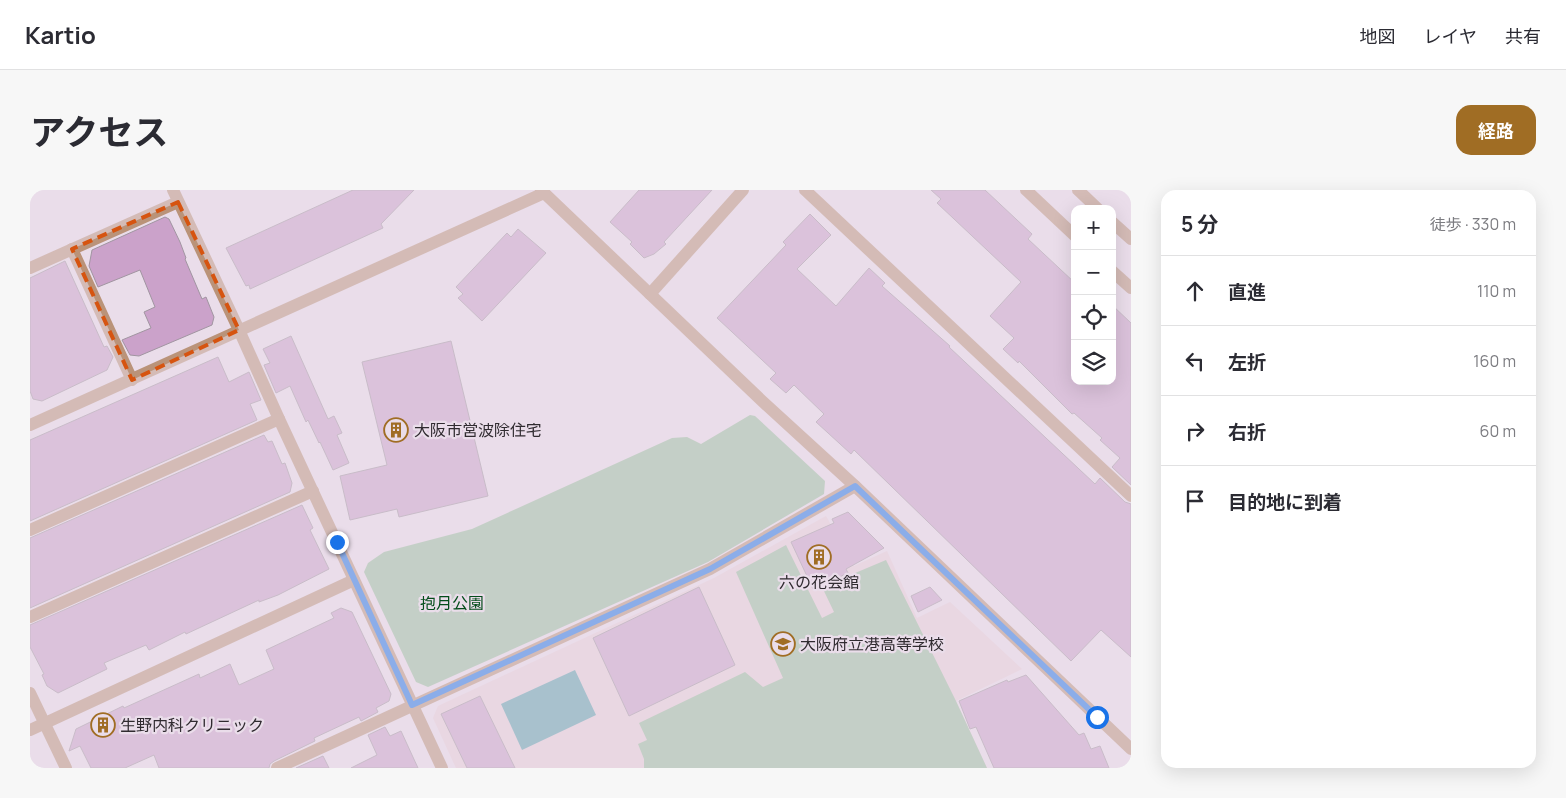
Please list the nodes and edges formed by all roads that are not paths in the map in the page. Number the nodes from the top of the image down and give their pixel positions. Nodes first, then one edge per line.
1 (173, 190) edge
2 (743, 190) edge
3 (806, 190) edge
4 (1026, 190) edge
5 (1078, 190) edge
6 (543, 191) edge
7 (178, 202) junction
8 (1094, 205) edge
9 (1116, 226) edge
10 (1071, 232) edge
11 (1131, 239) edge
12 (72, 250) junction
13 (30, 268) edge
14 (1116, 275) edge
15 (1131, 288) edge
16 (650, 294) junction
17 (239, 330) junction
18 (132, 380) junction
19 (279, 419) junction
20 (30, 425) edge
21 (855, 486) junction
22 (313, 491) junction
23 (1131, 496) edge
24 (30, 530) edge
25 (354, 580) junction
26 (30, 617) edge
27 (30, 693) edge
28 (412, 705) junction
29 (45, 724) junction
30 (30, 730) edge
31 (1131, 749) edge
32 (66, 768) edge
33 (277, 768) edge
34 (442, 768) edge

1 - 7 street
2 - 16 street
3 - 23 street
4 - 10 street
5 - 8 street
6 - 16 street
6 - 17 street
7 - 12 street
7 - 17 street
9 - 11 street
12 - 13 street
12 - 18 street
14 - 15 street
16 - 21 street
17 - 18 street
17 - 19 street
18 - 20 street
19 - 22 street
19 - 24 street
21 - 28 street
21 - 31 street
22 - 25 street
22 - 26 street
25 - 28 street
25 - 29 street
27 - 29 street
28 - 33 street
28 - 34 street
29 - 30 street
29 - 32 street

